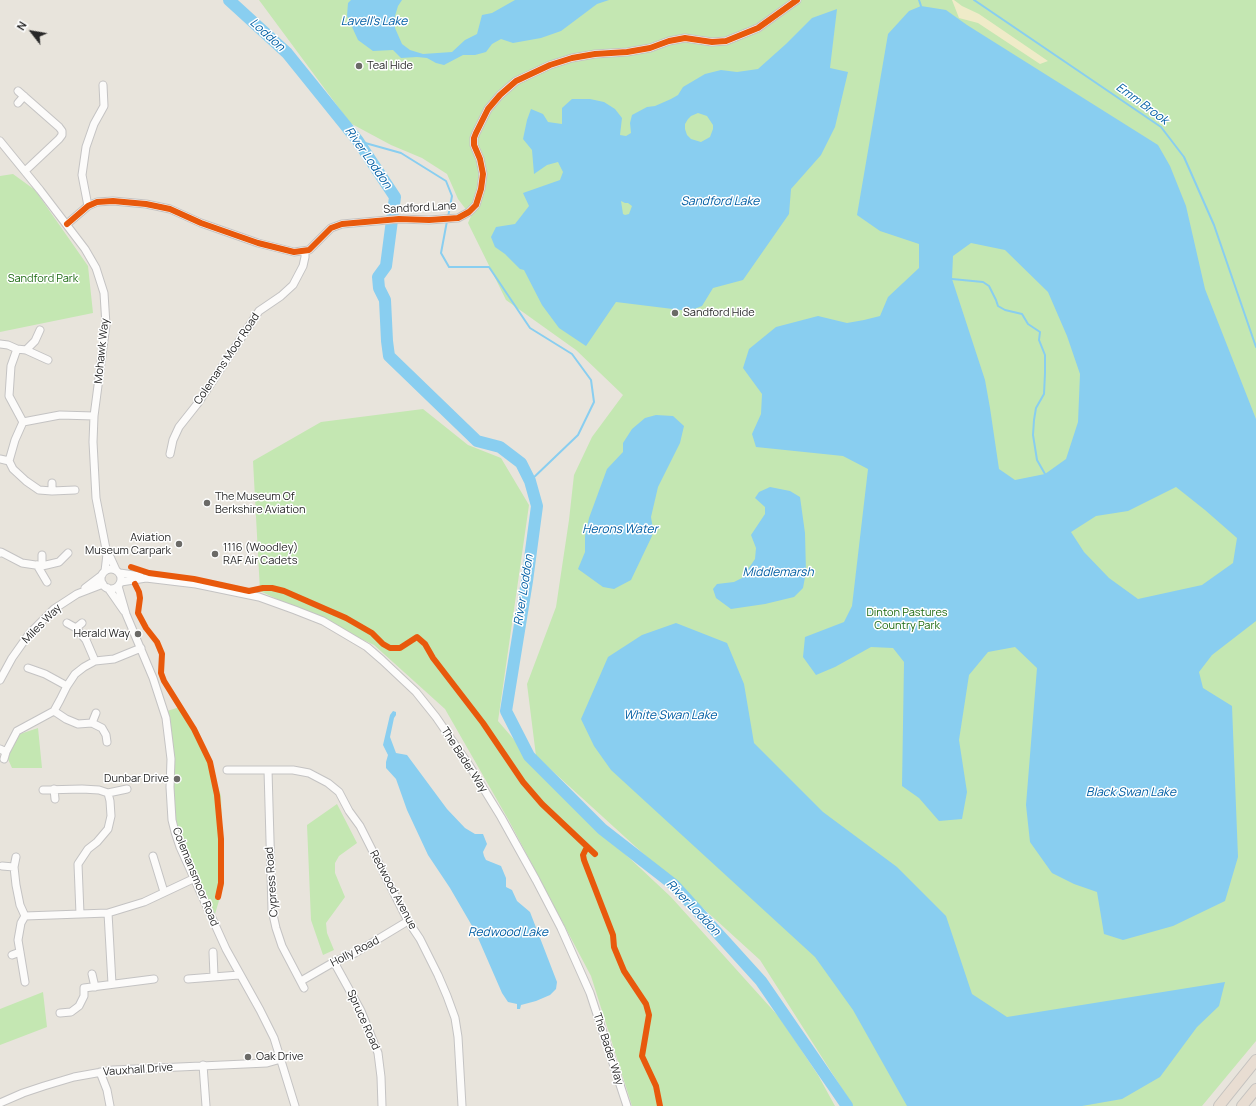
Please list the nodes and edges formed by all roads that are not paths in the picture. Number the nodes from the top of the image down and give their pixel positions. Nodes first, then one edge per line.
1 (797, 0) edge
2 (103, 85) dead end
3 (18, 91) dead end
4 (24, 96) junction
5 (18, 102) dead end
6 (0, 140) edge
7 (3, 149) edge
8 (25, 171) junction
9 (88, 206) junction
10 (67, 224) junction
11 (305, 252) junction
12 (40, 330) dead end
13 (0, 344) edge
14 (17, 350) junction
15 (26, 350) junction
16 (48, 360) dead end
17 (94, 416) junction
18 (22, 422) junction
19 (170, 454) dead end
20 (0, 459) edge
21 (9, 461) junction
22 (52, 483) dead end
23 (75, 490) dead end
24 (52, 491) junction
25 (106, 546) junction
26 (0, 552) edge
27 (68, 553) dead end
28 (42, 555) dead end
29 (40, 566) junction
30 (118, 571) junction
31 (104, 573) junction
32 (146, 578) junction
33 (47, 582) dead end
34 (120, 584) junction
35 (105, 586) junction
36 (77, 594) junction
37 (126, 614) junction
38 (68, 623) dead end
39 (82, 623) dead end
40 (76, 628) junction
41 (141, 648) junction
42 (95, 662) junction
43 (28, 668) dead end
44 (0, 680) edge
45 (67, 686) junction
46 (54, 711) junction
47 (96, 713) dead end
48 (92, 723) junction
49 (107, 742) dead end
50 (3, 750) edge
51 (4, 759) dead end
52 (227, 770) dead end
53 (268, 770) junction
54 (54, 789) junction
55 (127, 789) dead end
56 (43, 790) dead end
57 (108, 793) junction
58 (55, 799) dead end
59 (153, 856) dead end
60 (16, 857) dead end
61 (2, 866) dead end
62 (14, 867) junction
63 (195, 878) junction
64 (164, 892) junction
65 (108, 913) junction
66 (80, 914) junction
67 (25, 916) junction
68 (408, 921) junction
69 (20, 952) junction
70 (212, 952) dead end
71 (12, 955) dead end
72 (334, 962) junction
73 (92, 974) dead end
74 (240, 975) junction
75 (214, 976) junction
76 (188, 978) dead end
77 (154, 979) dead end
78 (300, 981) junction
79 (25, 982) dead end
80 (112, 984) junction
81 (95, 987) junction
82 (304, 988) dead end
83 (60, 1013) dead end
84 (281, 1059) junction
85 (1256, 1060) edge
86 (203, 1066) junction
87 (100, 1072) junction
88 (1256, 1089) edge
89 (0, 1103) edge
90 (110, 1106) edge
91 (206, 1106) edge
92 (295, 1106) edge
93 (382, 1106) edge
94 (462, 1106) edge
95 (627, 1106) edge
96 (1219, 1106) edge
97 (1242, 1106) edge

1 - 11 street, Sandford Lane
2 - 9 street
3 - 4 street
4 - 5 street
4 - 8 street
6 - 7 street, Mohawk Way
7 - 8 street, Mohawk Way
8 - 10 street, Mohawk Way
9 - 10 street
9 - 11 street
10 - 17 street, Mohawk Way
11 - 19 street, Colemans Moor Road
12 - 15 street
13 - 14 street
14 - 15 street
14 - 18 street
15 - 16 street
17 - 18 street
17 - 25 street, Mohawk Way
18 - 21 street
20 - 21 street
21 - 24 street
22 - 24 street
23 - 24 street
25 - 30 street, Mohawk Way
25 - 31 street, Mohawk Way
26 - 29 street
27 - 29 street
28 - 29 street
29 - 33 street
30 - 31 street
30 - 32 street, The Bader Way
30 - 34 street
31 - 35 street
31 - 36 street, Miles Way
32 - 34 street, The Bader Way
32 - 95 street, The Bader Way
34 - 35 street
34 - 37 street, Colemansmoor Road
35 - 36 street, Miles Way
35 - 37 street, Colemansmoor Road
36 - 44 street, Miles Way
37 - 41 street, Colemansmoor Road
38 - 40 street
39 - 40 street
40 - 42 street
41 - 42 street
41 - 63 street, Colemansmoor Road
42 - 45 street
43 - 45 street
45 - 46 street
46 - 48 street
46 - 50 street
47 - 48 street
48 - 49 street
50 - 51 street
52 - 53 street, Redwood Avenue
53 - 68 street, Redwood Avenue
53 - 78 street, Cypress Road
54 - 56 street
54 - 57 street
54 - 58 street
55 - 57 street
57 - 66 street
59 - 64 street
60 - 62 street
61 - 62 street
62 - 67 street
63 - 64 street
63 - 74 street, Colemansmoor Road
64 - 65 street
65 - 66 street
65 - 80 street
66 - 67 street
67 - 69 street
68 - 72 street, Holly Road
68 - 94 street, Redwood Avenue
69 - 71 street
69 - 79 street
70 - 75 street
72 - 78 street, Holly Road
72 - 93 street, Spruce Road
73 - 81 street
74 - 75 street
74 - 84 street, Colemansmoor Road
75 - 76 street
77 - 80 street
78 - 82 street, Cypress Road
80 - 81 street
81 - 83 street
84 - 86 street, Vauxhall Drive
84 - 92 street, Colemansmoor Road
85 - 96 highway
86 - 87 street, Vauxhall Drive
86 - 91 street
87 - 89 street, Vauxhall Drive
87 - 90 street
88 - 97 highway

